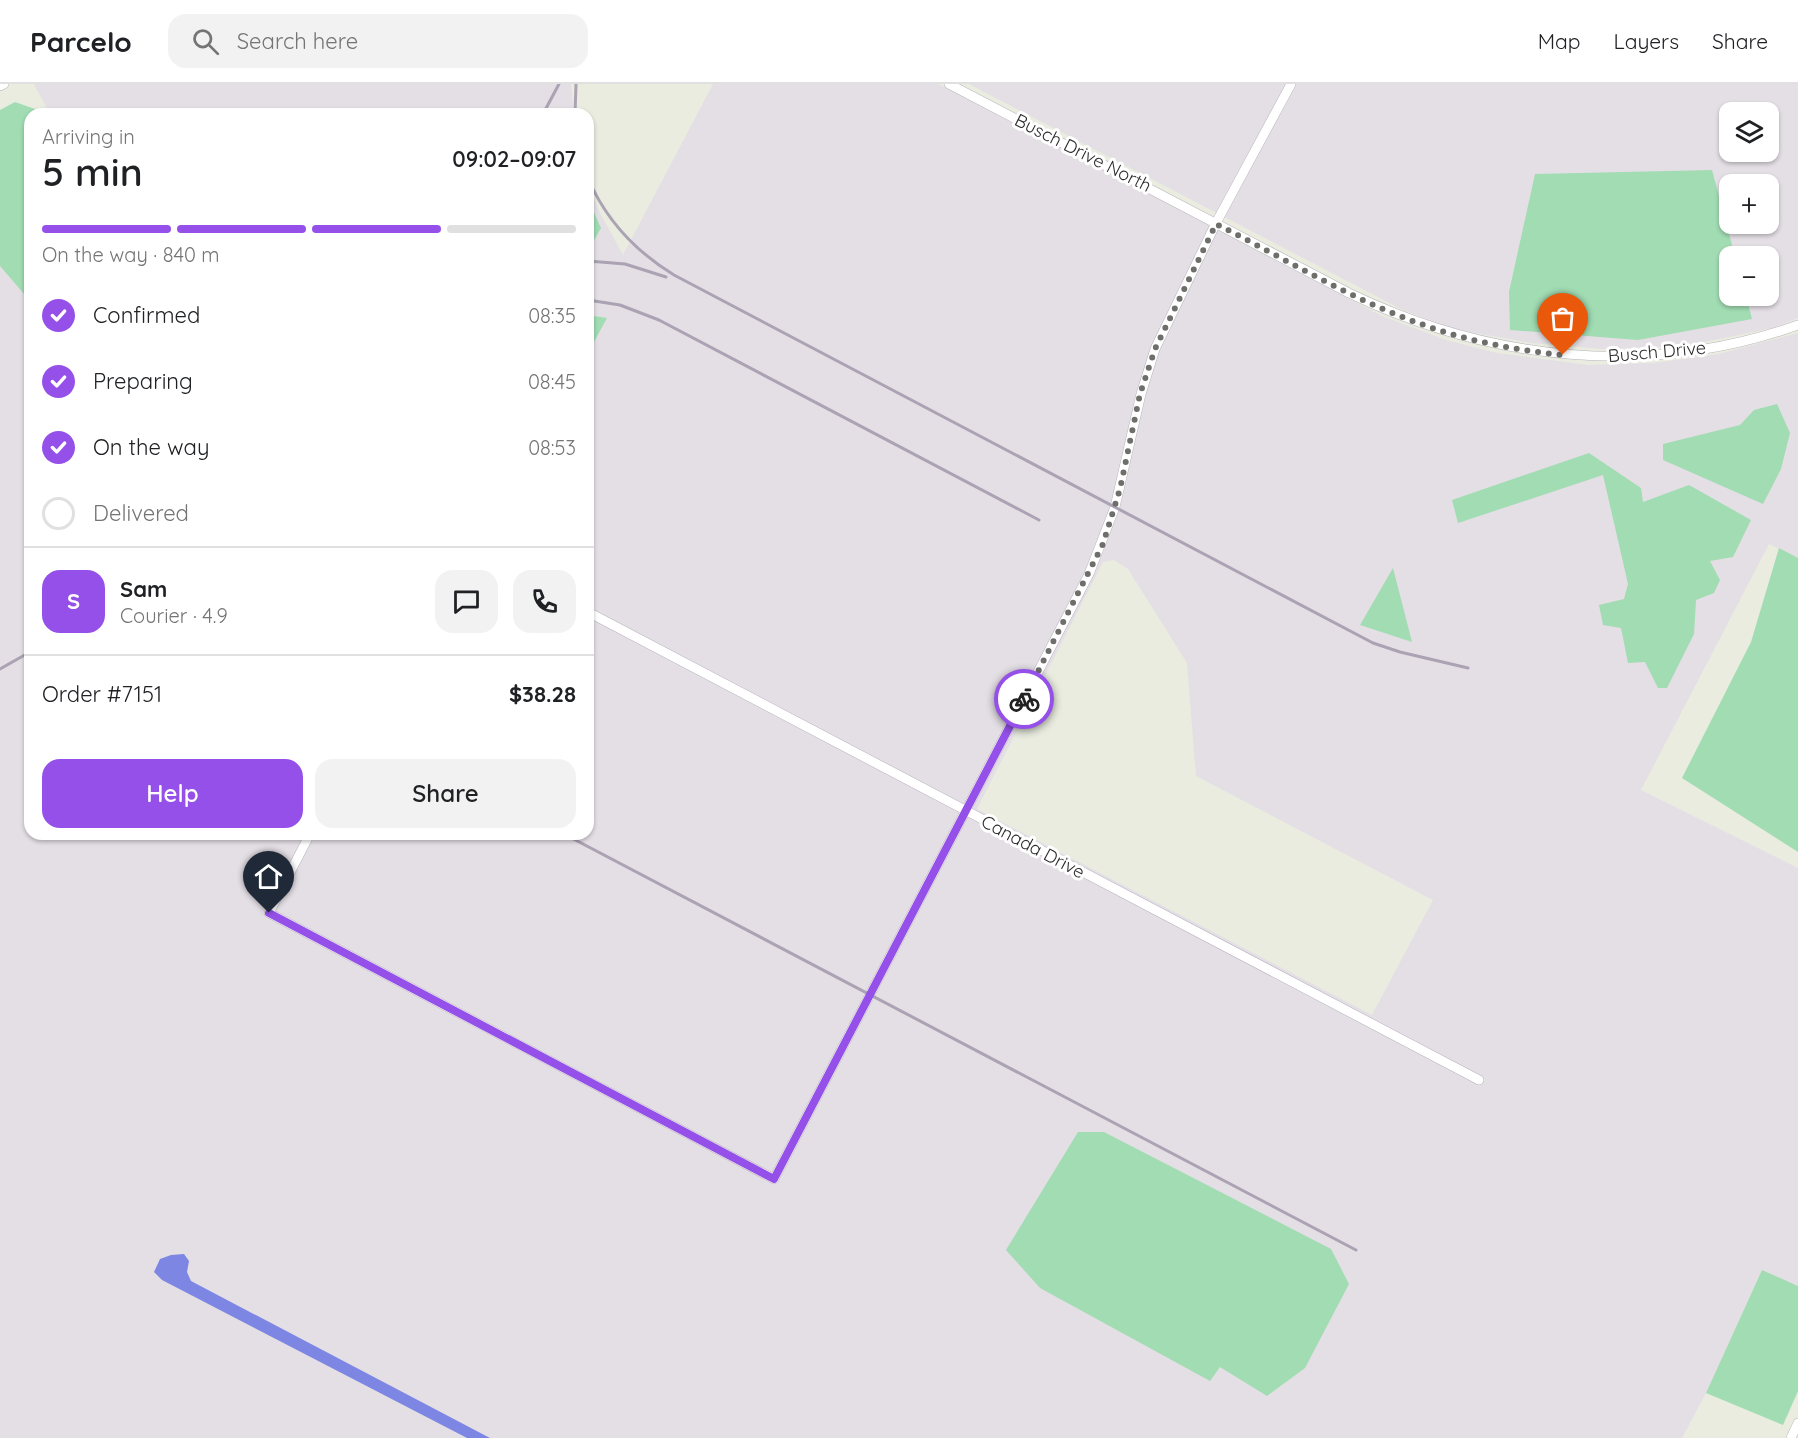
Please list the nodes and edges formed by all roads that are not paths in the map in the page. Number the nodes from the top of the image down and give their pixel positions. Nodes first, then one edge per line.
1 (4, 84) edge
2 (949, 84) edge
3 (1291, 84) edge
4 (0, 86) edge
5 (1216, 224) junction
6 (1798, 325) edge
7 (594, 615) edge
8 (966, 812) junction
9 (307, 840) edge
10 (1479, 1080) dead end
11 (1798, 1424) edge
12 (1791, 1438) edge

1 - 4 street
2 - 5 street, Busch Drive North
3 - 5 street
5 - 6 street, Busch Drive
5 - 8 street
7 - 8 street, Canada Drive
8 - 9 street
8 - 10 street, Canada Drive
11 - 12 street

